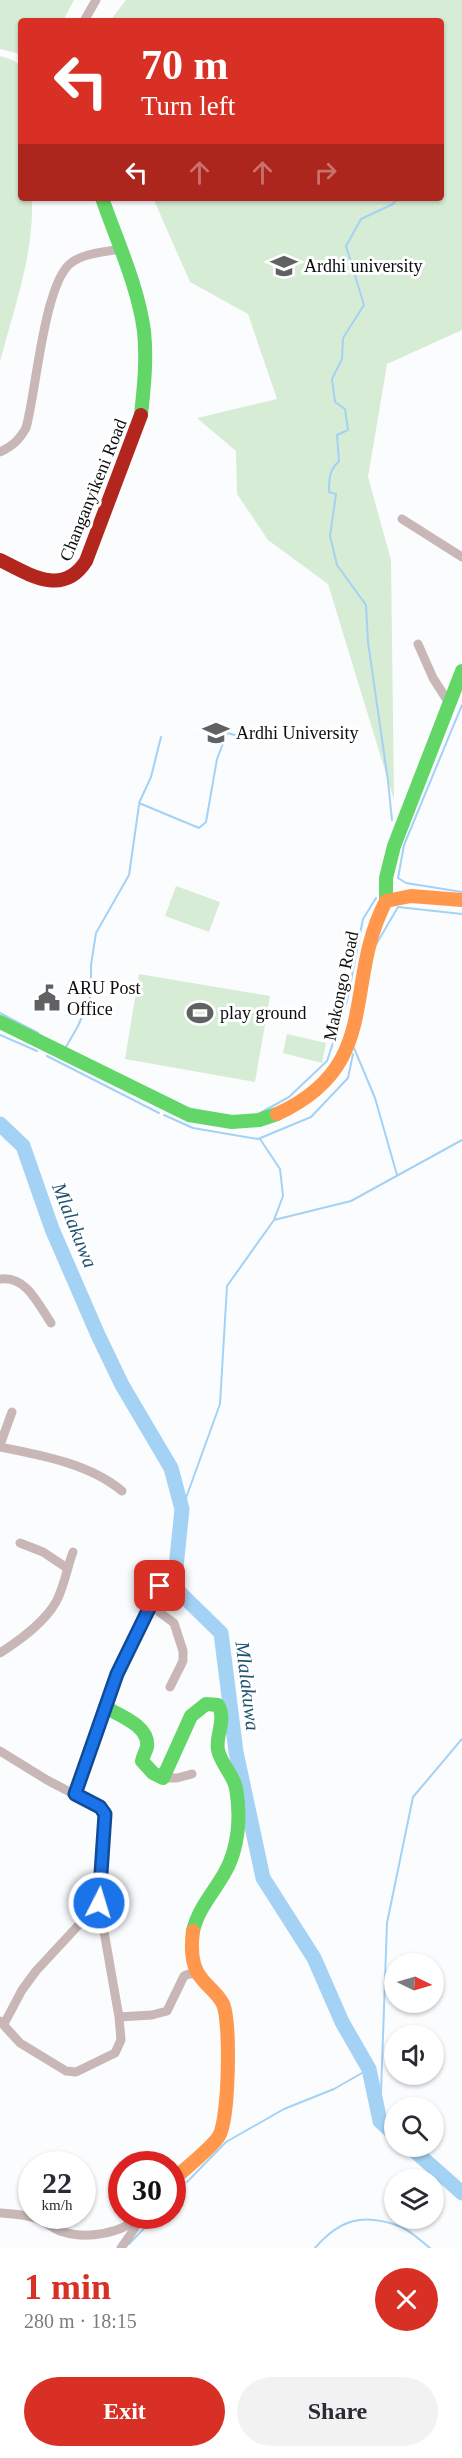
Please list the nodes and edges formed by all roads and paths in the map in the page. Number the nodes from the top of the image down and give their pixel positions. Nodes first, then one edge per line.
1 (96, 0) edge
2 (86, 18) edge
3 (103, 201) edge
4 (120, 249) junction
5 (0, 452) edge
6 (402, 519) dead end
7 (462, 556) edge
8 (0, 560) edge
9 (418, 644) dead end
10 (462, 671) edge
11 (449, 703) junction
12 (462, 900) edge
13 (386, 901) junction
14 (0, 1023) edge
15 (0, 1279) edge
16 (51, 1323) dead end
17 (12, 1412) dead end
18 (0, 1446) edge
19 (122, 1491) dead end
20 (20, 1543) dead end
21 (73, 1552) dead end
22 (67, 1568) junction
23 (160, 1586) dead end
24 (151, 1606) junction
25 (0, 1653) edge
26 (170, 1687) dead end
27 (105, 1707) junction
28 (0, 1751) edge
29 (192, 1774) dead end
30 (163, 1778) junction
31 (75, 1794) junction
32 (99, 1903) junction
33 (197, 1974) junction
34 (119, 2017) junction
35 (2, 2023) edge
36 (186, 2166) edge
37 (0, 2213) edge
38 (116, 2229) edge
39 (134, 2229) edge
40 (122, 2248) edge

1 - 2 street
3 - 4 street, Changanyikeni Road
4 - 5 street
4 - 8 street, Changanyikeni Road
6 - 7 street
9 - 11 street
10 - 11 street
11 - 13 street
12 - 13 street
13 - 14 street, Makongo Road
15 - 16 street
17 - 18 street
18 - 19 street
20 - 22 street
21 - 22 street
22 - 25 street
23 - 24 street
24 - 26 street
24 - 27 street
27 - 30 street
27 - 31 street
28 - 31 street
29 - 30 street
30 - 33 street
31 - 32 street
32 - 34 street
32 - 35 street
33 - 34 street
33 - 36 street
34 - 35 street
37 - 38 street
39 - 40 street

